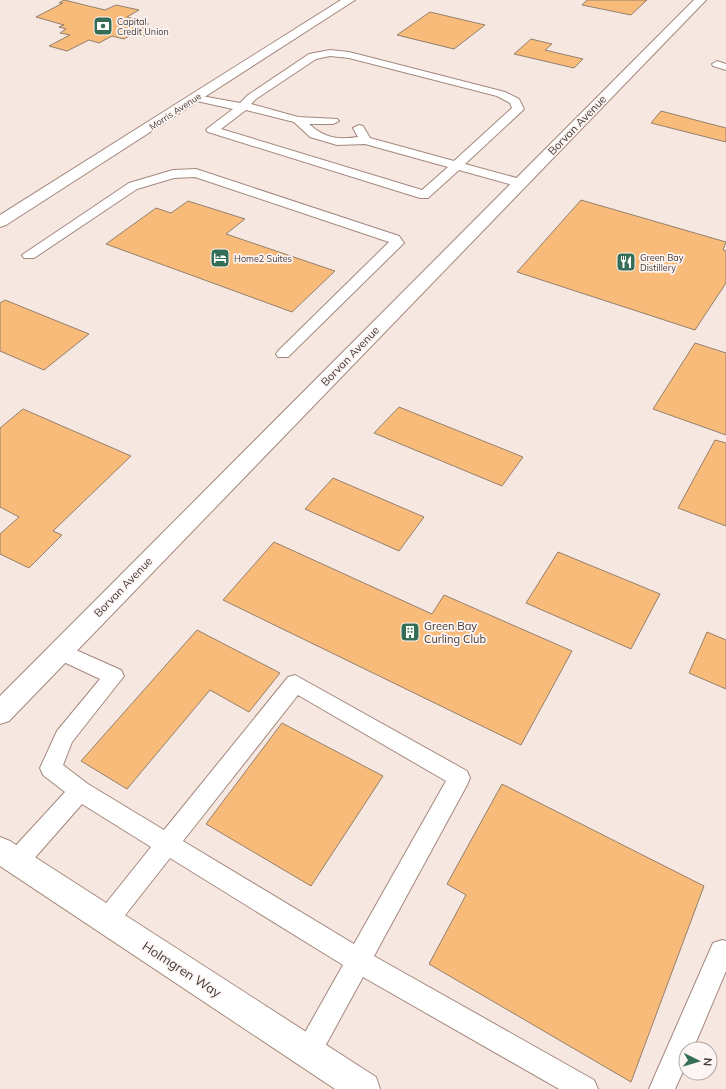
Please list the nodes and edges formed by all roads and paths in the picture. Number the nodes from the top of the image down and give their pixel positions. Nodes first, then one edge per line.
1 (349, 0) edge
2 (700, 0) edge
3 (196, 98) junction
4 (243, 107) junction
5 (298, 120) junction
6 (333, 121) dead end
7 (359, 128) dead end
8 (365, 140) junction
9 (458, 166) junction
10 (520, 183) junction
11 (0, 222) edge
12 (29, 255) dead end
13 (283, 354) dead end
14 (60, 651) junction
15 (0, 713) edge
16 (80, 791) junction
17 (167, 844) junction
18 (8, 855) edge
19 (107, 920) junction
20 (726, 954) edge
21 (359, 961) junction
22 (308, 1052) junction
23 (364, 1089) edge
24 (585, 1089) edge
25 (662, 1089) edge

1 - 3 street, Morris Avenue
2 - 10 street, Borvan Avenue
3 - 4 lane
3 - 11 street, Morris Avenue
4 - 5 lane
4 - 9 lane
4 - 9 lane
5 - 6 lane
5 - 8 lane
7 - 8 lane
8 - 9 lane
9 - 10 lane
10 - 14 street, Borvan Avenue
12 - 13 lane
14 - 15 street, Borvan Avenue
14 - 16 lane
16 - 17 lane
16 - 18 lane
17 - 19 lane
17 - 21 lane
17 - 21 lane
18 - 19 street, Holmgren Way
19 - 22 street, Holmgren Way
20 - 25 lane
21 - 22 lane
21 - 24 lane
22 - 23 street, Holmgren Way

